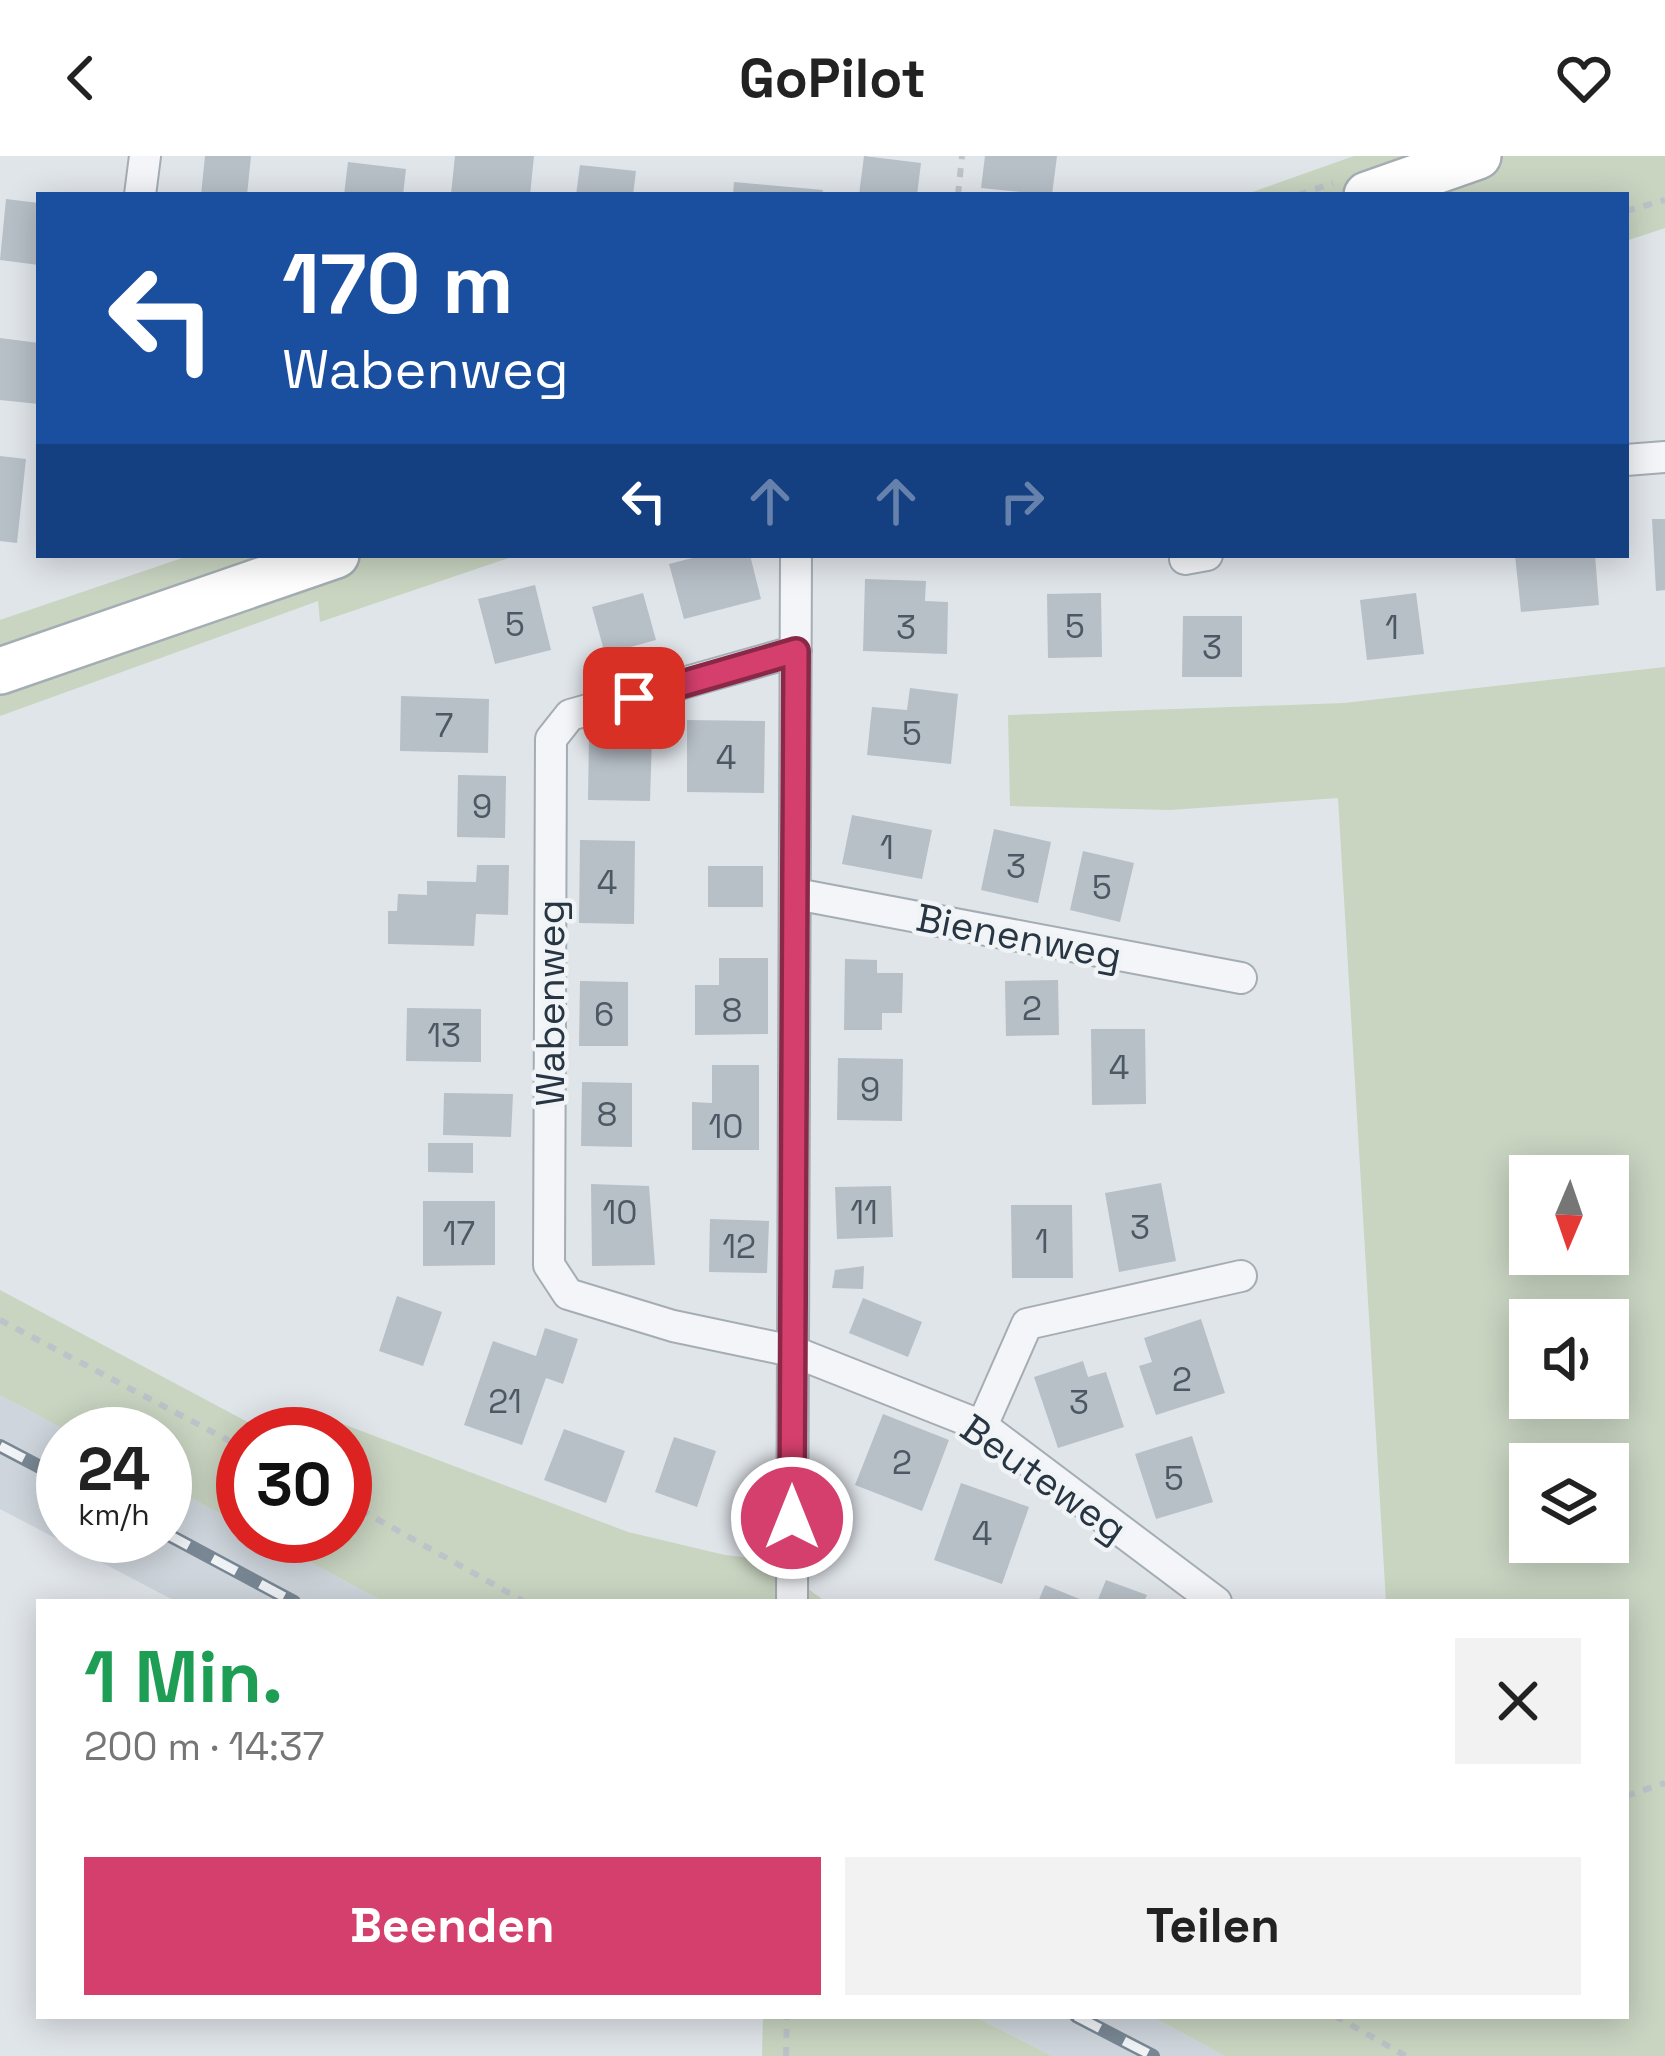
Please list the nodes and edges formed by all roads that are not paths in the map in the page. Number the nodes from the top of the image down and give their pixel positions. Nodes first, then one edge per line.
1 (145, 156) edge
2 (1478, 156) edge
3 (1437, 183) edge
4 (140, 192) edge
5 (1384, 192) edge
6 (1665, 457) edge
7 (1629, 460) edge
8 (327, 558) edge
9 (796, 558) edge
10 (796, 651) junction
11 (0, 671) edge
12 (796, 894) junction
13 (1241, 978) dead end
14 (1241, 1276) dead end
15 (792, 1351) junction
16 (982, 1426) junction
17 (792, 1599) edge
18 (1212, 1599) edge

1 - 4 street
2 - 3 street
3 - 5 street
6 - 7 street
8 - 11 street
9 - 10 street
10 - 12 street
10 - 15 street, Wabenweg
12 - 13 street, Bienenweg
12 - 15 street
14 - 16 street
15 - 16 street, Beuteweg
15 - 17 street
16 - 18 street, Beuteweg

